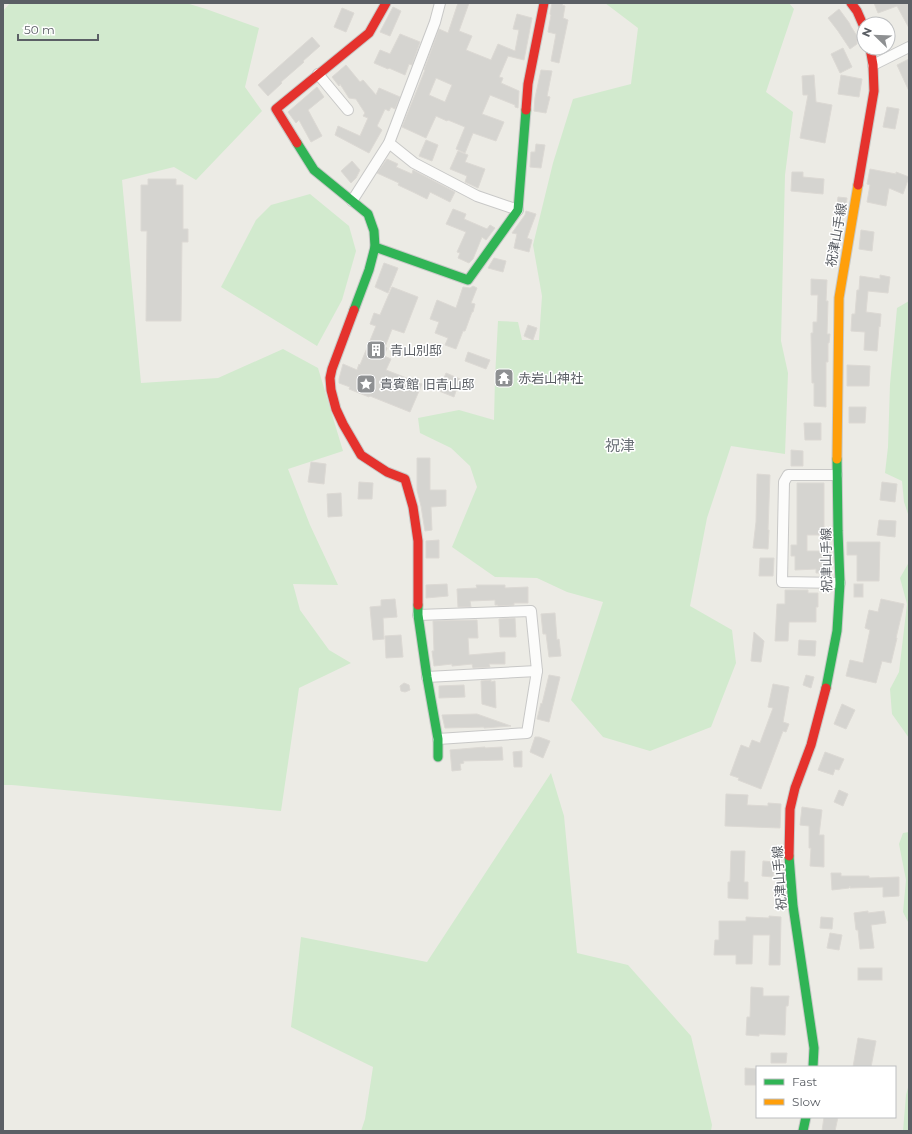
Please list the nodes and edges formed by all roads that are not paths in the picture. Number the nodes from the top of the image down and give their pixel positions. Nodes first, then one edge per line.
1 (386, 3) edge
2 (440, 3) edge
3 (544, 3) edge
4 (851, 3) edge
5 (860, 16) edge
6 (909, 47) edge
7 (871, 56) edge
8 (873, 65) junction
9 (318, 74) junction
10 (348, 110) dead end
11 (389, 143) junction
12 (352, 201) junction
13 (518, 210) junction
14 (375, 247) junction
15 (837, 475) junction
16 (840, 583) junction
17 (418, 615) junction
18 (537, 671) junction
19 (427, 677) junction
20 (438, 739) junction
21 (438, 757) dead end
22 (813, 1066) edge
23 (806, 1118) edge
24 (803, 1131) edge

1 - 9 street
2 - 11 street
3 - 13 street
4 - 5 street
6 - 8 street
7 - 8 street, 祝津山手線
8 - 15 street, 祝津山手線
9 - 10 street
9 - 12 street
11 - 12 street
11 - 13 street
12 - 14 street
13 - 14 street
14 - 17 street
15 - 16 street, 祝津山手線
15 - 16 street
16 - 22 street, 祝津山手線
17 - 18 street
17 - 19 street
18 - 19 street
18 - 20 street
19 - 20 street
20 - 21 street
23 - 24 street

